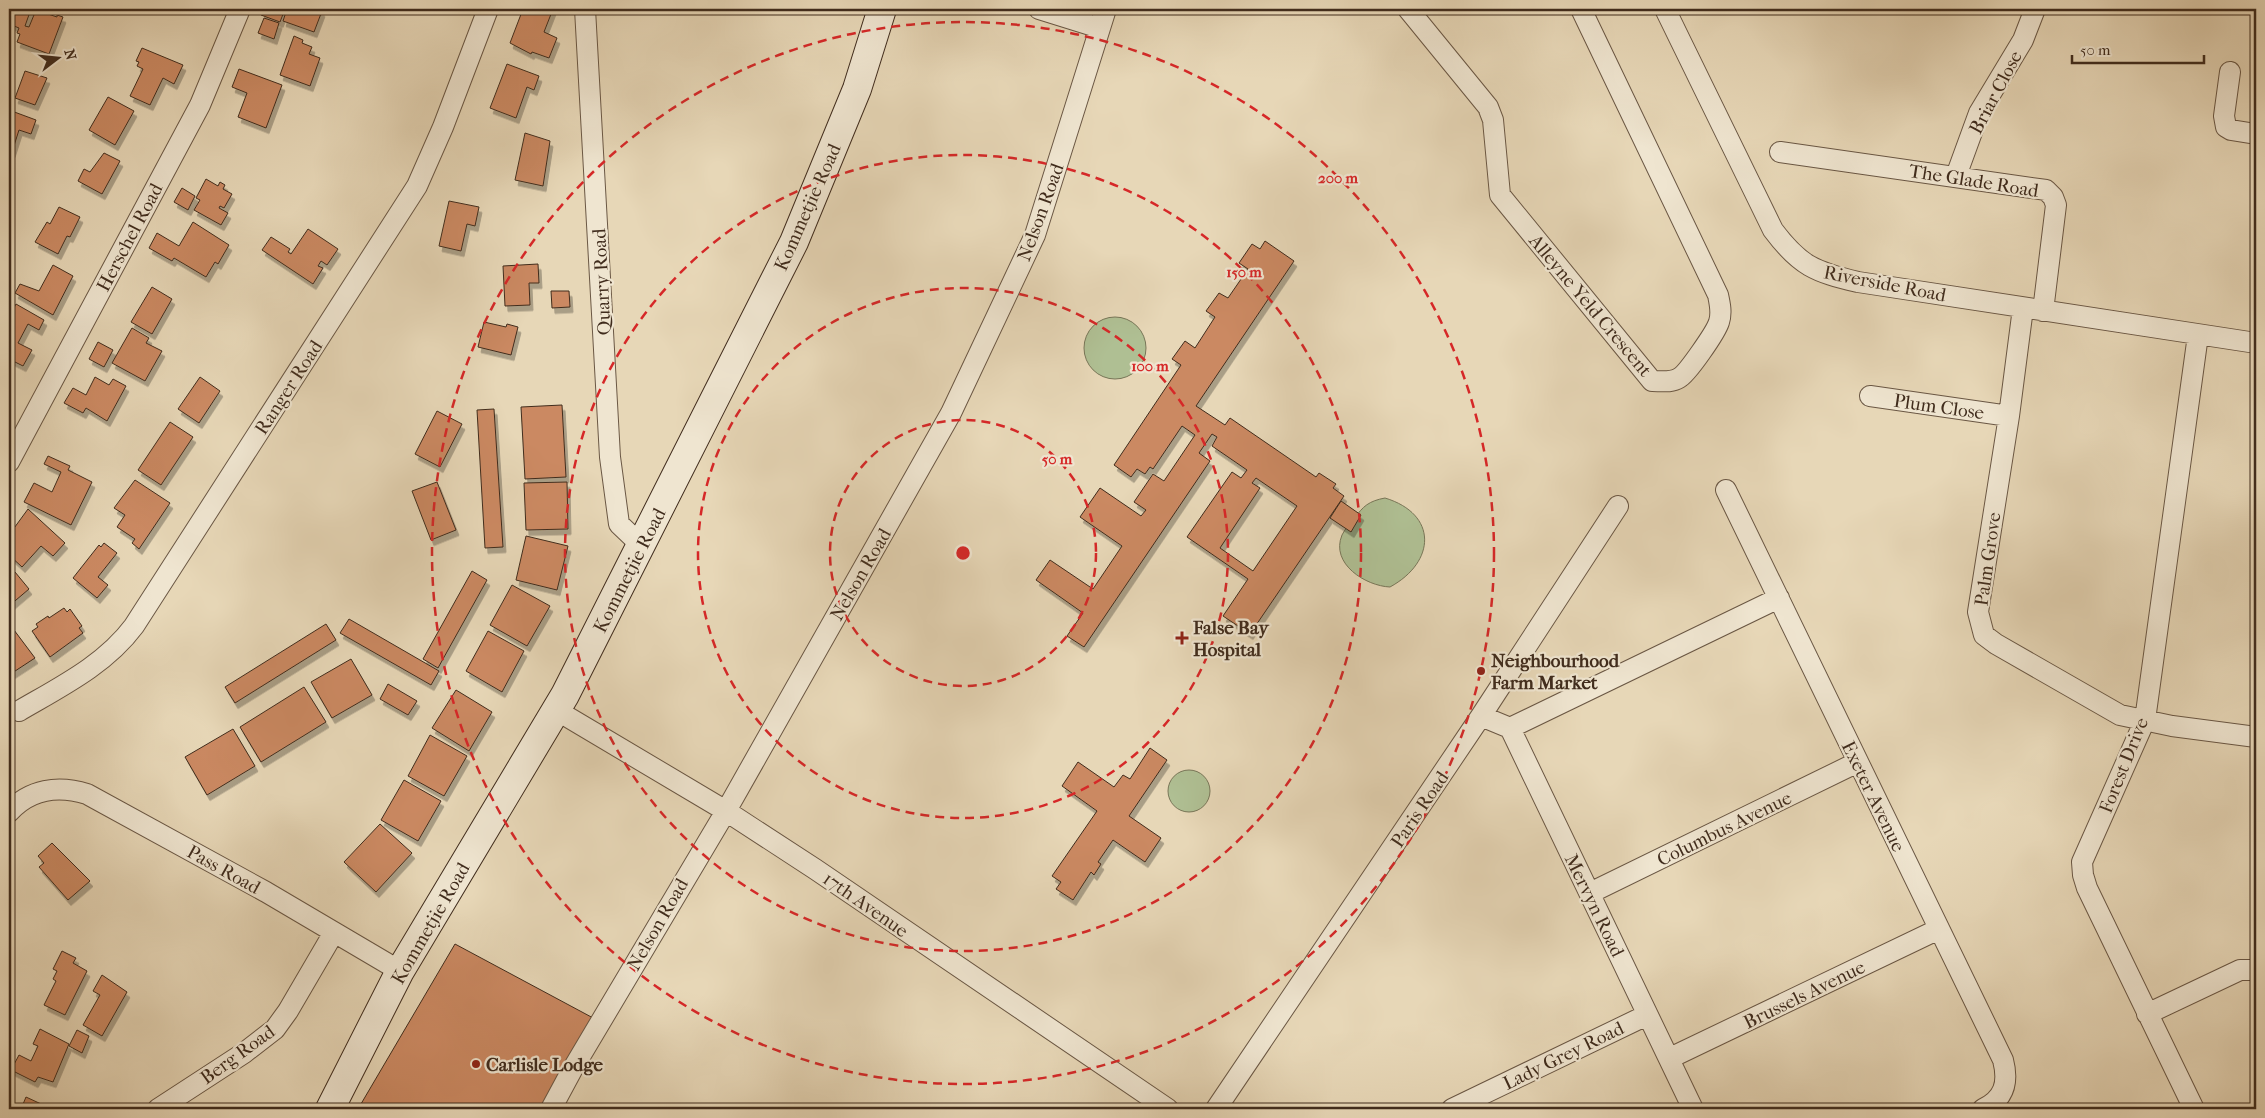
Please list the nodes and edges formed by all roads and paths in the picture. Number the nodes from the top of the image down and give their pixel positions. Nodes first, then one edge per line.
1 (240, 9) edge
2 (488, 9) edge
3 (585, 9) edge
4 (882, 9) edge
5 (1039, 9) edge
6 (1106, 9) edge
7 (1408, 9) edge
8 (1581, 9) edge
9 (1665, 9) edge
10 (2035, 9) edge
11 (1100, 28) junction
12 (2230, 72) dead end
13 (2256, 134) edge
14 (1780, 152) dead end
15 (1956, 176) junction
16 (2023, 308) junction
17 (2043, 311) junction
18 (2198, 335) junction
19 (2256, 343) edge
20 (1870, 396) dead end
21 (2009, 416) junction
22 (9, 462) edge
23 (1726, 490) dead end
24 (1618, 506) dead end
25 (642, 546) junction
26 (1779, 598) junction
27 (556, 710) junction
28 (18, 711) dead end
29 (1481, 716) junction
30 (2145, 720) junction
31 (1510, 728) junction
32 (2256, 737) edge
33 (1858, 762) junction
34 (726, 811) junction
35 (9, 812) edge
36 (1590, 894) junction
37 (1939, 929) junction
38 (334, 934) junction
39 (2256, 970) edge
40 (400, 971) junction
41 (2147, 1014) junction
42 (1647, 1015) junction
43 (1670, 1058) junction
44 (1989, 1106) edge
45 (158, 1109) edge
46 (330, 1109) edge
47 (551, 1109) edge
48 (1168, 1109) edge
49 (1216, 1109) edge
50 (1452, 1109) edge
51 (1693, 1109) edge
52 (2194, 1109) edge

1 - 22 street, Herschel Road
2 - 28 street, Ranger Road
3 - 25 street, Quarry Road
4 - 25 main road, Kommetjie Road
5 - 11 street
6 - 11 street, Nelson Road
7 - 8 street, Alleyne Yeld Crescent
9 - 16 street, Riverside Road
10 - 15 street, Briar Close
11 - 34 street, Nelson Road
12 - 13 street
14 - 15 street, The Glade Road
15 - 17 street, The Glade Road
16 - 17 street, Riverside Road
16 - 21 street, Palm Grove
17 - 18 street, Riverside Road
18 - 19 street, Riverside Road
18 - 30 street, Forest Drive
20 - 21 street, Plum Close
21 - 30 street, Palm Grove
23 - 26 street, Exeter Avenue
24 - 29 street, Paris Road
25 - 27 main road, Kommetjie Road
26 - 31 street
26 - 33 street, Exeter Avenue
27 - 34 street, 17th Avenue
27 - 40 main road, Kommetjie Road
29 - 31 street
29 - 49 street, Paris Road
30 - 32 street, Palm Grove
30 - 41 street, Forest Drive
31 - 36 street, Mervyn Road
33 - 36 street, Columbus Avenue
33 - 37 street, Exeter Avenue
34 - 47 street, Nelson Road
34 - 48 street, 17th Avenue
35 - 38 street, Pass Road
36 - 42 street, Mervyn Road
37 - 43 street, Brussels Avenue
37 - 44 street, Exeter Avenue
38 - 40 street, Pass Road
38 - 45 street, Berg Road
39 - 41 street
40 - 46 main road, Kommetjie Road
41 - 52 street, Forest Drive
42 - 43 street, Mervyn Road
42 - 50 street, Lady Grey Road
43 - 51 street, Mervyn Road

